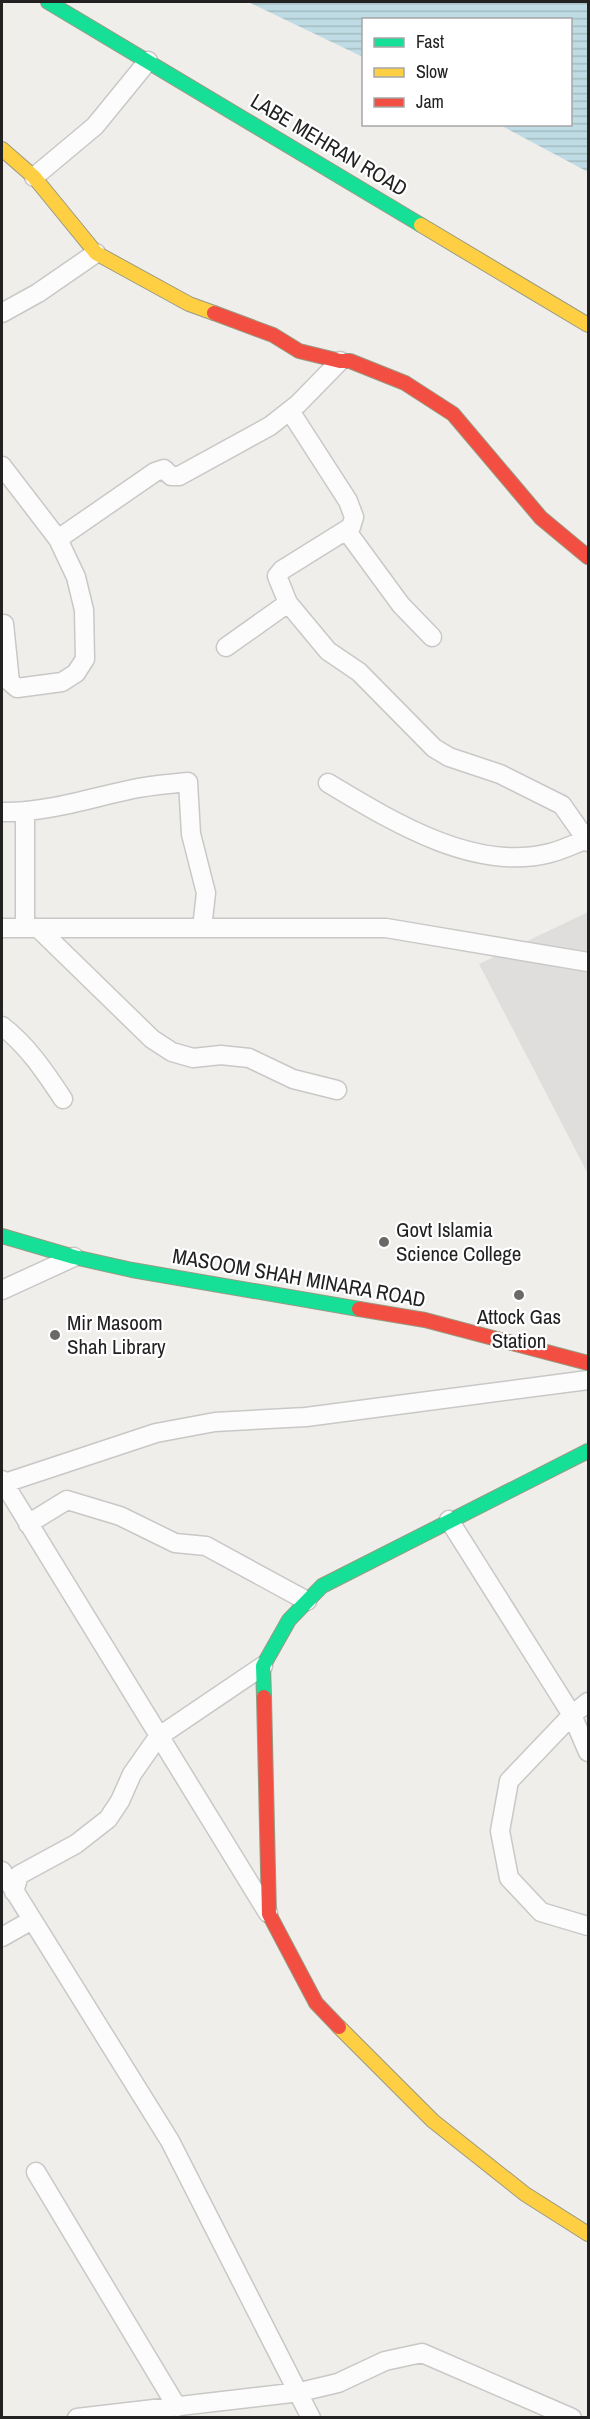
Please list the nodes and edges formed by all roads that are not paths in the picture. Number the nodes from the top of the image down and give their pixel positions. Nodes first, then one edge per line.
1 (48, 2) edge
2 (148, 61) junction
3 (2, 149) edge
4 (34, 177) junction
5 (96, 253) junction
6 (2, 314) edge
7 (588, 325) edge
8 (340, 361) junction
9 (290, 411) junction
10 (7, 473) edge
11 (2, 496) edge
12 (345, 530) junction
13 (58, 539) junction
14 (588, 557) edge
15 (288, 603) junction
16 (4, 624) dead end
17 (432, 637) dead end
18 (226, 647) dead end
19 (328, 783) dead end
20 (26, 811) junction
21 (2, 812) edge
22 (588, 840) edge
23 (2, 928) edge
24 (32, 928) junction
25 (202, 928) junction
26 (588, 962) edge
27 (2, 1026) edge
28 (337, 1090) dead end
29 (63, 1099) dead end
30 (2, 1236) edge
31 (74, 1257) junction
32 (2, 1290) edge
33 (588, 1363) edge
34 (588, 1380) edge
35 (588, 1451) edge
36 (2, 1483) edge
37 (449, 1520) junction
38 (28, 1524) junction
39 (308, 1601) junction
40 (263, 1666) junction
41 (588, 1702) edge
42 (572, 1715) junction
43 (158, 1737) junction
44 (588, 1752) edge
45 (2, 1871) edge
46 (14, 1892) junction
47 (269, 1914) junction
48 (32, 1920) junction
49 (588, 1926) edge
50 (2, 1937) edge
51 (36, 2172) dead end
52 (588, 2234) edge
53 (300, 2392) junction
54 (177, 2407) junction
55 (77, 2418) edge
56 (311, 2418) edge
57 (572, 2418) edge

1 - 2 street, LABE MEHRAN ROAD
2 - 4 street
2 - 7 street, LABE MEHRAN ROAD
3 - 4 street
4 - 5 street
5 - 6 street
5 - 8 street
8 - 9 street
8 - 14 street
9 - 12 street
9 - 13 street
10 - 11 street
10 - 13 street
12 - 15 street
12 - 17 street
13 - 16 street
15 - 18 street
15 - 22 street
19 - 22 street
20 - 21 street
20 - 24 street
20 - 25 street
23 - 24 street
24 - 25 street
24 - 28 street
25 - 26 street
27 - 29 street
30 - 31 street, MASOOM SHAH MINARA ROAD
31 - 32 street
31 - 33 street, MASOOM SHAH MINARA ROAD
34 - 36 street
35 - 37 street
36 - 38 street
37 - 39 street
37 - 42 street
38 - 39 street
38 - 43 street
39 - 40 street
40 - 43 street
40 - 47 street
41 - 42 street
42 - 44 street
42 - 49 street
43 - 46 street
43 - 47 street
45 - 46 street
46 - 48 street
47 - 52 street
48 - 50 street
48 - 53 street
51 - 54 street
53 - 54 street
53 - 56 street
53 - 57 street
54 - 55 street

